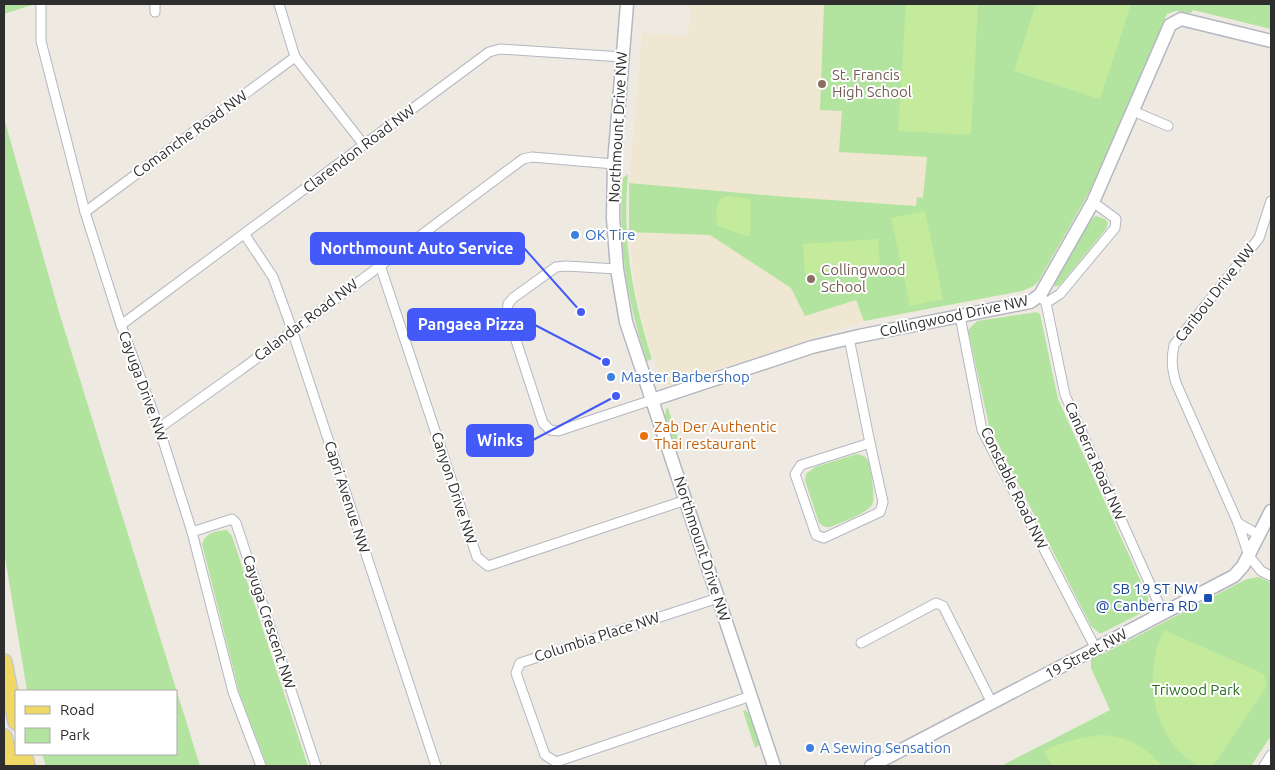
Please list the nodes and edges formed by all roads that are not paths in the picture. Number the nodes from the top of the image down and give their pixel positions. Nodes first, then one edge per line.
1 (41, 4) edge
2 (279, 4) edge
3 (627, 4) edge
4 (1271, 40) edge
5 (295, 57) junction
6 (622, 57) junction
7 (1133, 111) junction
8 (1168, 126) dead end
9 (364, 145) junction
10 (614, 164) junction
11 (1271, 201) edge
12 (1093, 202) junction
13 (85, 212) junction
14 (245, 234) junction
15 (380, 265) junction
16 (616, 269) junction
17 (1043, 299) junction
18 (960, 316) junction
19 (121, 325) junction
20 (292, 331) junction
21 (849, 338) junction
22 (652, 400) junction
23 (159, 428) junction
24 (870, 444) junction
25 (686, 500) junction
26 (1271, 511) edge
27 (1238, 523) junction
28 (192, 532) junction
29 (1259, 534) junction
30 (1249, 556) junction
31 (1271, 576) edge
32 (718, 598) junction
33 (1164, 613) junction
34 (861, 643) dead end
35 (1096, 649) junction
36 (4, 662) edge
37 (751, 696) junction
38 (992, 703) junction
39 (15, 717) edge
40 (4, 737) edge
41 (1271, 757) edge
42 (12, 766) edge
43 (260, 766) edge
44 (316, 766) edge
45 (436, 766) edge
46 (774, 766) edge
47 (871, 766) edge
48 (1264, 766) edge

1 - 13 street, Cayuga Drive NW
2 - 5 street
3 - 6 street, Northmount Drive NW
4 - 7 street, Collingwood Drive NW
5 - 9 street
5 - 13 street, Comanche Road NW
6 - 9 street, Clarendon Road NW
6 - 10 street, Northmount Drive NW
7 - 8 street
7 - 12 street, Collingwood Drive NW
9 - 14 street, Clarendon Road NW
10 - 15 street, Calandar Road NW
10 - 16 street, Northmount Drive NW
11 - 27 street, Caribou Drive NW
12 - 17 street, Collingwood Drive NW
12 - 17 street
13 - 19 street, Cayuga Drive NW
14 - 19 street, Clarendon Road NW
14 - 20 street, Capri Avenue NW
15 - 20 street, Calandar Road NW
15 - 25 street, Canyon Drive NW
16 - 22 street, Northmount Drive NW
16 - 22 street
17 - 18 street, Collingwood Drive NW
17 - 33 street, Canberra Road NW
18 - 21 street, Collingwood Drive NW
18 - 35 street, Constable Road NW
19 - 23 street, Cayuga Drive NW
20 - 23 street, Calandar Road NW
20 - 45 street, Capri Avenue NW
21 - 22 street, Collingwood Drive NW
21 - 24 street
22 - 25 street, Northmount Drive NW
23 - 28 street, Cayuga Drive NW
24 - 24 street
25 - 32 street, Northmount Drive NW
26 - 29 street, 19 Street NW
27 - 29 street
27 - 30 street, Caribou Drive NW
28 - 43 street, Cayuga Drive NW
28 - 44 street, Cayuga Crescent NW
29 - 30 street, 19 Street NW
30 - 31 street
30 - 33 street, 19 Street NW
32 - 37 street, Northmount Drive NW
32 - 37 street, Columbia Place NW
33 - 35 street, 19 Street NW
34 - 38 street
35 - 38 street, 19 Street NW
36 - 39 main road
37 - 46 street, Northmount Drive NW
38 - 47 street, 19 Street NW
40 - 42 main road
41 - 48 street

